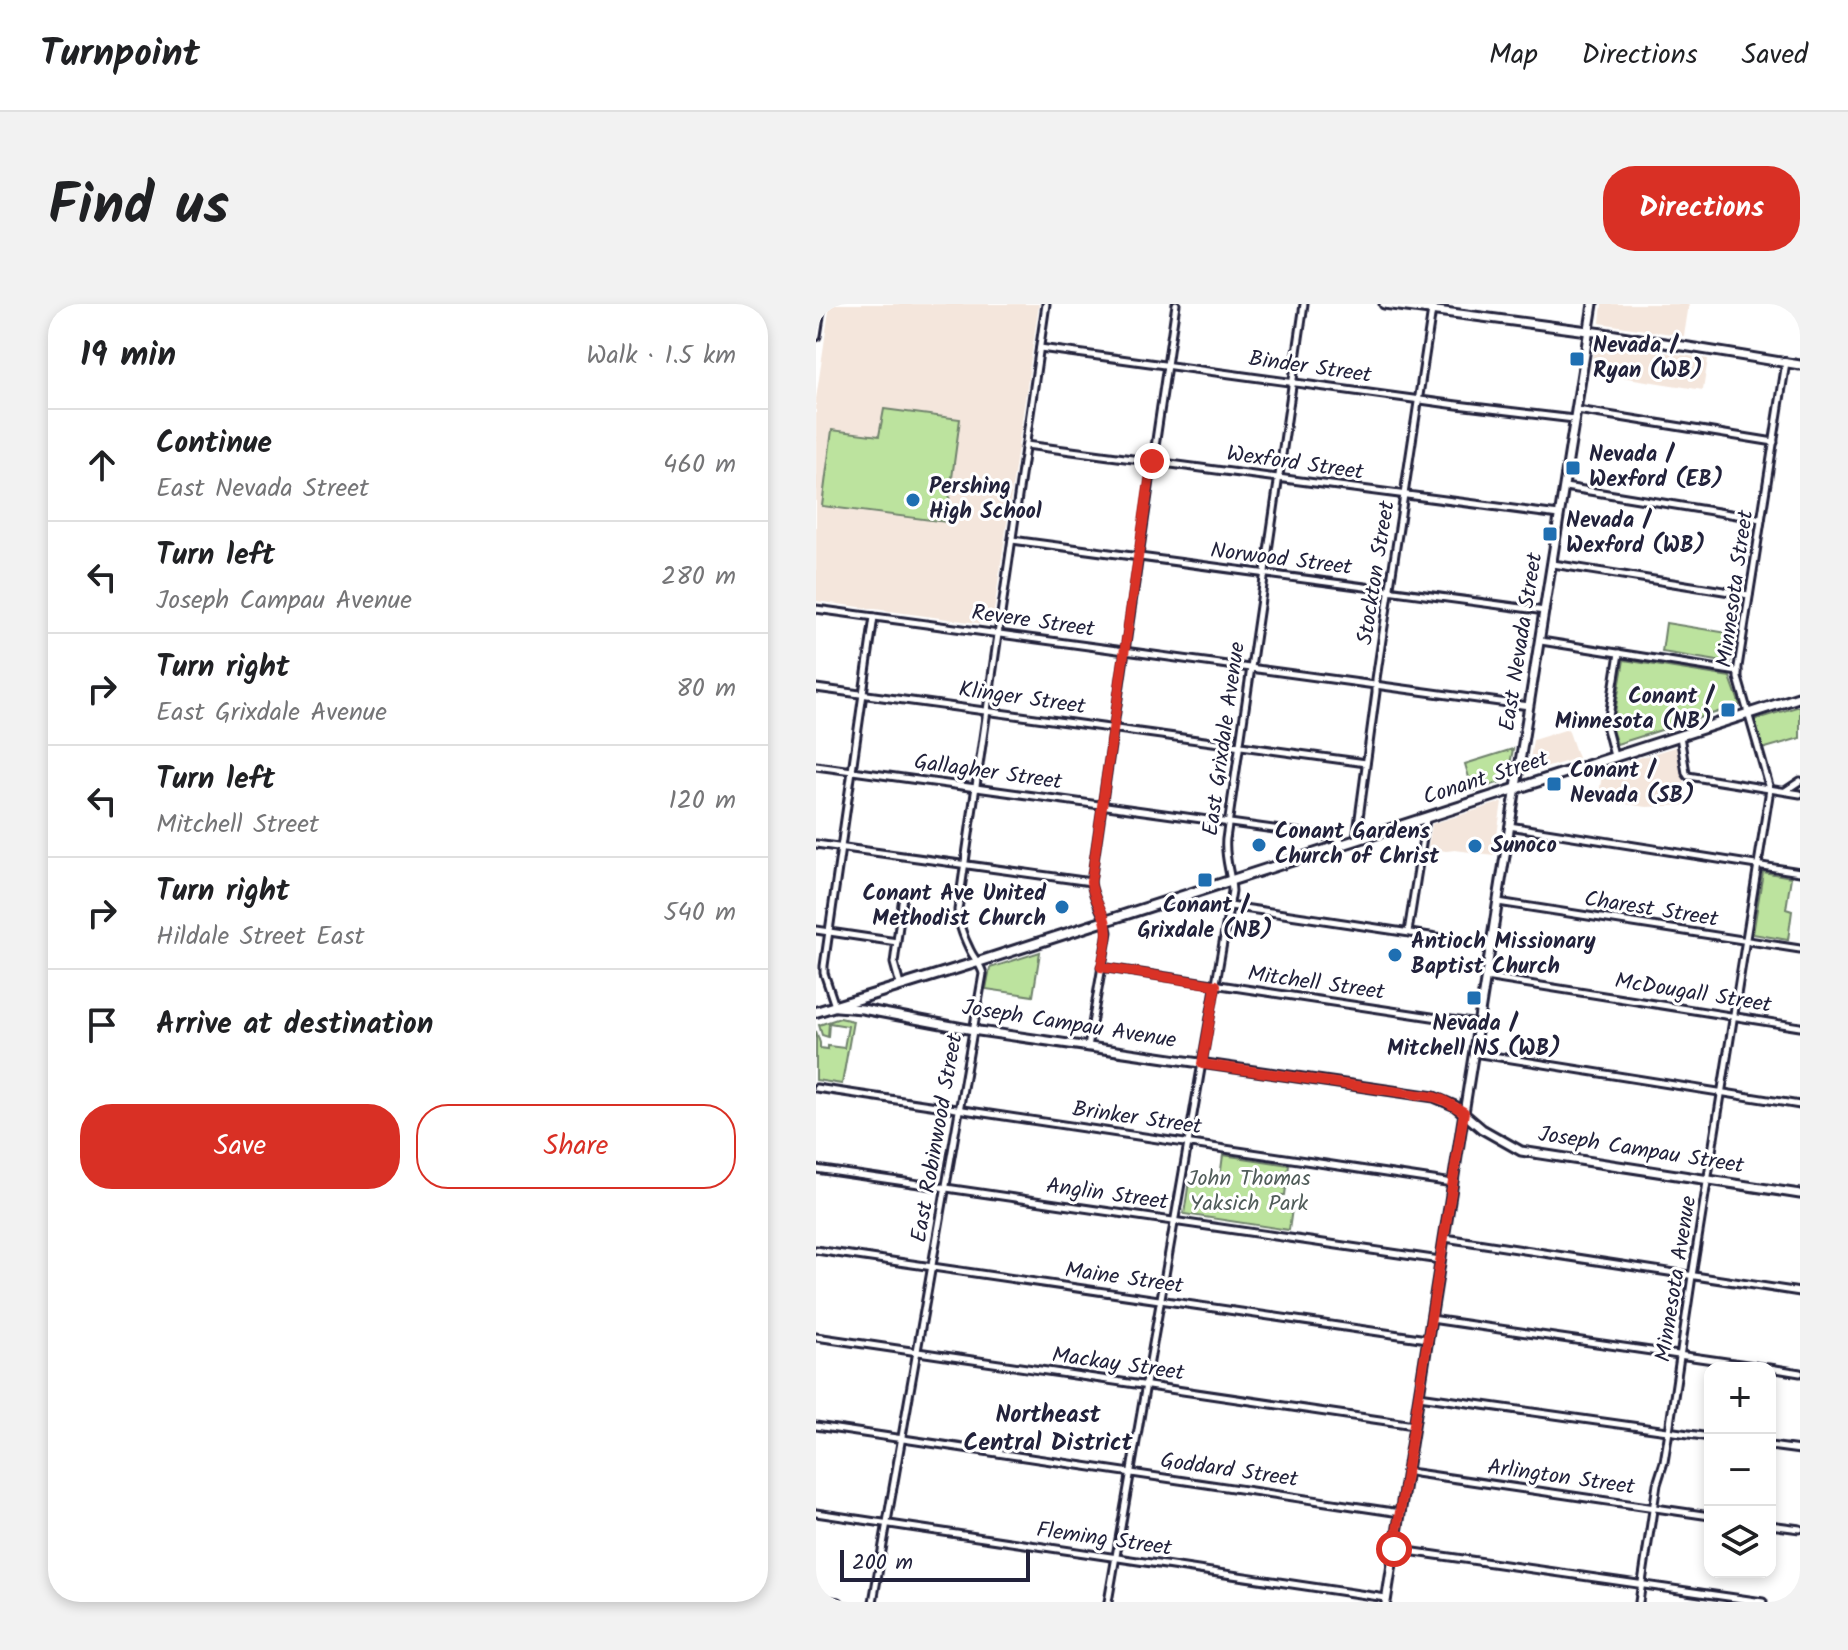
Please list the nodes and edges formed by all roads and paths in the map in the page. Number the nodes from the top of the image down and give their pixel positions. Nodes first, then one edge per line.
1 (1046, 304) edge
2 (1176, 304) edge
3 (1304, 304) edge
4 (1384, 304) edge
5 (1593, 304) edge
6 (1399, 305) edge
7 (819, 307) edge
8 (1432, 310) junction
9 (1589, 332) junction
10 (816, 336) edge
11 (1040, 348) junction
12 (1786, 362) junction
13 (1800, 365) edge
14 (1166, 366) junction
15 (1293, 382) junction
16 (1420, 399) junction
17 (1576, 414) junction
18 (1774, 442) junction
19 (1026, 445) junction
20 (1152, 461) junction
21 (1279, 478) junction
22 (1565, 487) junction
23 (1405, 494) junction
24 (1560, 515) junction
25 (1761, 519) junction
26 (1012, 540) junction
27 (1138, 557) junction
28 (1553, 564) junction
29 (1265, 574) junction
30 (1390, 590) junction
31 (1749, 595) junction
32 (816, 609) edge
33 (1545, 611) junction
34 (874, 617) junction
35 (998, 634) junction
36 (1541, 641) junction
37 (1124, 651) junction
38 (1619, 653) junction
39 (1251, 669) junction
40 (1738, 672) junction
41 (1377, 686) junction
42 (816, 688) edge
43 (863, 694) junction
44 (1800, 697) edge
45 (1530, 707) junction
46 (987, 711) junction
47 (1748, 713) junction
48 (1113, 728) junction
49 (1679, 736) junction
50 (1240, 746) junction
51 (1614, 756) junction
52 (1366, 763) junction
53 (816, 766) edge
54 (852, 771) junction
55 (1800, 781) edge
56 (976, 788) junction
57 (1516, 788) junction
58 (1770, 789) junction
59 (1784, 792) junction
60 (1800, 794) edge
61 (1102, 805) junction
62 (1427, 817) junction
63 (1228, 822) junction
64 (1509, 826) junction
65 (1356, 840) junction
66 (1345, 843) junction
67 (816, 844) edge
68 (840, 848) junction
69 (964, 864) junction
70 (1758, 865) junction
71 (1800, 872) edge
72 (1232, 880) junction
73 (1091, 882) junction
74 (903, 896) dead end
75 (1497, 902) junction
76 (1230, 906) junction
77 (1106, 921) junction
78 (816, 930) edge
79 (828, 932) junction
80 (1408, 932) junction
81 (1745, 941) junction
82 (897, 942) junction
83 (1490, 945) junction
84 (1800, 949) edge
85 (978, 962) junction
86 (1101, 968) junction
87 (1485, 977) junction
88 (1216, 985) junction
89 (900, 986) junction
90 (833, 1007) junction
91 (816, 1012) edge
92 (1734, 1017) junction
93 (1478, 1024) junction
94 (1800, 1027) edge
95 (973, 1030) junction
96 (1088, 1047) junction
97 (1473, 1053) junction
98 (1202, 1064) junction
99 (816, 1088) edge
100 (1722, 1093) junction
101 (1800, 1105) edge
102 (959, 1109) junction
103 (1464, 1112) junction
104 (1482, 1129) joint
105 (1189, 1143) junction
106 (816, 1169) edge
107 (1708, 1180) junction
108 (1453, 1183) junction
109 (945, 1188) junction
110 (1800, 1194) edge
111 (1175, 1221) junction
112 (1444, 1238) junction
113 (816, 1250) edge
114 (1440, 1260) junction
115 (932, 1266) junction
116 (1692, 1276) junction
117 (1800, 1292) edge
118 (1161, 1300) junction
119 (1431, 1319) junction
120 (816, 1337) edge
121 (1427, 1339) junction
122 (917, 1352) junction
123 (1681, 1355) junction
124 (1728, 1362) edge
125 (1776, 1369) edge
126 (1800, 1373) edge
127 (1146, 1386) junction
128 (1419, 1396) junction
129 (1414, 1425) junction
130 (816, 1426) edge
131 (1669, 1431) junction
132 (1704, 1436) edge
133 (901, 1439) junction
134 (1776, 1447) edge
135 (1800, 1450) edge
136 (1407, 1471) junction
137 (1131, 1473) junction
138 (1654, 1508) junction
139 (816, 1513) edge
140 (1400, 1513) junction
141 (1704, 1515) edge
142 (887, 1524) junction
143 (1776, 1526) edge
144 (1800, 1529) edge
145 (1394, 1549) junction
146 (1116, 1558) junction
147 (1642, 1584) junction
148 (816, 1599) edge
149 (1386, 1600) edge
150 (839, 1602) edge
151 (873, 1602) edge
152 (1108, 1602) edge
153 (1639, 1602) edge
154 (1763, 1602) edge

1 - 11 street, East Robinwood Street
2 - 14 street
3 - 15 street, East Grixdale Avenue
4 - 6 street
5 - 9 street, East Nevada Street
6 - 8 street
7 - 10 street
8 - 9 street
8 - 16 street, Stockton Street
9 - 12 street
9 - 17 street, East Nevada Street
11 - 14 street, Binder Street
11 - 19 street, East Robinwood Street
12 - 13 street
12 - 18 street, Minnesota Street
14 - 15 street, Binder Street
14 - 20 street
15 - 16 street, Binder Street
15 - 21 street, East Grixdale Avenue
16 - 17 street, Binder Street
16 - 23 street, Stockton Street
17 - 18 street, Binder Street
17 - 22 street, East Nevada Street
18 - 25 street, Minnesota Street
19 - 20 street, Wexford Street
19 - 26 street, East Robinwood Street
20 - 21 street, Wexford Street
20 - 27 street
21 - 23 street, Wexford Street
21 - 29 street, East Grixdale Avenue
22 - 24 street, East Nevada Street
22 - 25 street
23 - 24 street, Wexford Street
23 - 30 street, Stockton Street
24 - 28 street, East Nevada Street
25 - 31 street, Minnesota Street
26 - 27 street, Norwood Street
26 - 35 street, East Robinwood Street
27 - 29 street, Norwood Street
27 - 37 street
28 - 31 street
28 - 33 street, East Nevada Street
29 - 30 street, Norwood Street
29 - 39 street, East Grixdale Avenue
30 - 33 street, Norwood Street
30 - 41 street, Stockton Street
31 - 40 street, Minnesota Street
32 - 34 street, Revere Street
33 - 36 street, East Nevada Street
34 - 35 street, Revere Street
34 - 43 street
35 - 37 street, Revere Street
35 - 46 street, East Robinwood Street
36 - 38 street
36 - 45 street, East Nevada Street
37 - 39 street, Revere Street
37 - 48 street
38 - 40 street
38 - 51 street
39 - 41 street, Revere Street
39 - 50 street, East Grixdale Avenue
40 - 47 street, Minnesota Street
41 - 45 street, Revere Street
41 - 52 street, Stockton Street
42 - 43 street, Klinger Street
43 - 46 street, Klinger Street
43 - 54 street
44 - 47 main road, Conant Street
45 - 57 street, East Nevada Street
46 - 48 street, Klinger Street
46 - 56 street, East Robinwood Street
47 - 49 main road, Conant Street
47 - 58 street, Minnesota Street
48 - 50 street, Klinger Street
48 - 61 street
49 - 51 main road, Conant Street
49 - 58 street
50 - 52 street, Klinger Street
50 - 63 street, East Grixdale Avenue
51 - 57 main road, Conant Street
52 - 65 street, Stockton Street
53 - 54 street, Gallagher Street
54 - 56 street, Gallagher Street
54 - 68 street
55 - 59 street
56 - 61 street, Gallagher Street
56 - 69 street, East Robinwood Street
57 - 62 main road, Conant Street
57 - 64 street, East Nevada Street
58 - 59 street
58 - 70 street, Minnesota Street
59 - 60 street
61 - 63 street, Gallagher Street
61 - 73 street
62 - 65 main road, Conant Street
62 - 80 street
63 - 66 street, Gallagher Street
63 - 72 street, East Grixdale Avenue
64 - 70 street
64 - 75 street, East Nevada Street
65 - 66 main road, Conant Street
66 - 72 main road, Conant Street
67 - 68 street
68 - 69 street
68 - 79 street
69 - 73 street
69 - 85 street, East Robinwood Street
70 - 71 street
70 - 81 street, Minnesota Avenue
72 - 76 street, East Grixdale Avenue
72 - 77 main road, Conant Street
73 - 77 street
74 - 82 street
75 - 81 street, Charest Street
75 - 83 street, East Nevada Street
76 - 80 street
76 - 88 street, East Grixdale Avenue
77 - 85 main road, Conant Street
77 - 86 street
78 - 79 street
79 - 82 street
79 - 90 street
80 - 83 street
81 - 84 street, Charest Street
81 - 92 street, Minnesota Avenue
82 - 89 street
83 - 87 street, East Nevada Street
85 - 89 main road, Conant Street
85 - 95 street, East Robinwood Street
86 - 88 street, Mitchell Street
86 - 96 street
87 - 92 street, McDougall Street
87 - 93 street, East Nevada Street
88 - 93 street, Mitchell Street
88 - 98 street, East Grixdale Avenue
89 - 90 main road, Conant Street
90 - 91 main road, Conant Street
90 - 95 street, Joseph Campau Avenue
92 - 94 street, McDougall Street
92 - 100 street, Minnesota Avenue
93 - 97 street, East Nevada Street
95 - 96 street, Joseph Campau Avenue
95 - 102 street, East Robinwood Street
96 - 98 street, Joseph Campau Avenue
97 - 100 street
97 - 103 street, East Nevada Street
98 - 103 street, Joseph Campau Avenue
98 - 105 street, East Grixdale Avenue
99 - 102 street, Brinker Street
100 - 101 street
100 - 107 street, Minnesota Avenue
102 - 105 street, Brinker Street
102 - 109 street, East Robinwood Street
103 - 104 street, Joseph Campau Avenue
103 - 108 street, East Nevada Street
104 - 107 street, Joseph Campau Street
105 - 108 street, Brinker Street
105 - 111 street, East Grixdale Avenue
106 - 109 street, Anglin Street
107 - 110 street, Joseph Campau Street
107 - 116 street, Minnesota Avenue
108 - 112 street, East Nevada Street
109 - 111 street, Anglin Street
109 - 115 street, East Robinwood Street
111 - 114 street, Anglin Street
111 - 118 street, East Grixdale Avenue
112 - 114 street, East Nevada Street
112 - 116 street
113 - 115 street, Maine Street
114 - 119 street, East Nevada Street
115 - 118 street, Maine Street
115 - 122 street, East Robinwood Street
116 - 117 street
116 - 123 street, Minnesota Avenue
118 - 121 street, Maine Street
118 - 127 street, East Grixdale Avenue
119 - 121 street, East Nevada Street
119 - 123 street
120 - 122 street, Mackay Street
121 - 128 street, East Nevada Street
122 - 127 street, Mackay Street
122 - 133 street, East Robinwood Street
123 - 124 street
123 - 131 street, Minnesota Avenue
125 - 126 street
127 - 129 street, Mackay Street
127 - 137 street, East Grixdale Avenue
128 - 129 street, East Nevada Street
128 - 131 street
129 - 136 street, East Nevada Street
130 - 133 street, Goddard Street
131 - 132 street
131 - 138 street, Minnesota Avenue
133 - 137 street, Goddard Street
133 - 142 street, East Robinwood Street
134 - 135 street
136 - 138 street, Arlington Street
136 - 140 street, East Nevada Street
137 - 140 street, Goddard Street
137 - 146 street, East Grixdale Avenue
138 - 141 street, Arlington Street
138 - 147 street, Minnesota Avenue
139 - 142 street, Fleming Street
140 - 145 street, East Nevada Street
142 - 146 street, Fleming Street
142 - 151 street, East Robinwood Street
143 - 144 street
145 - 147 street
145 - 149 street, East Nevada Street
146 - 149 street, Fleming Street
146 - 152 street, East Grixdale Avenue
147 - 153 street, Minnesota Avenue
147 - 154 street
148 - 150 street

